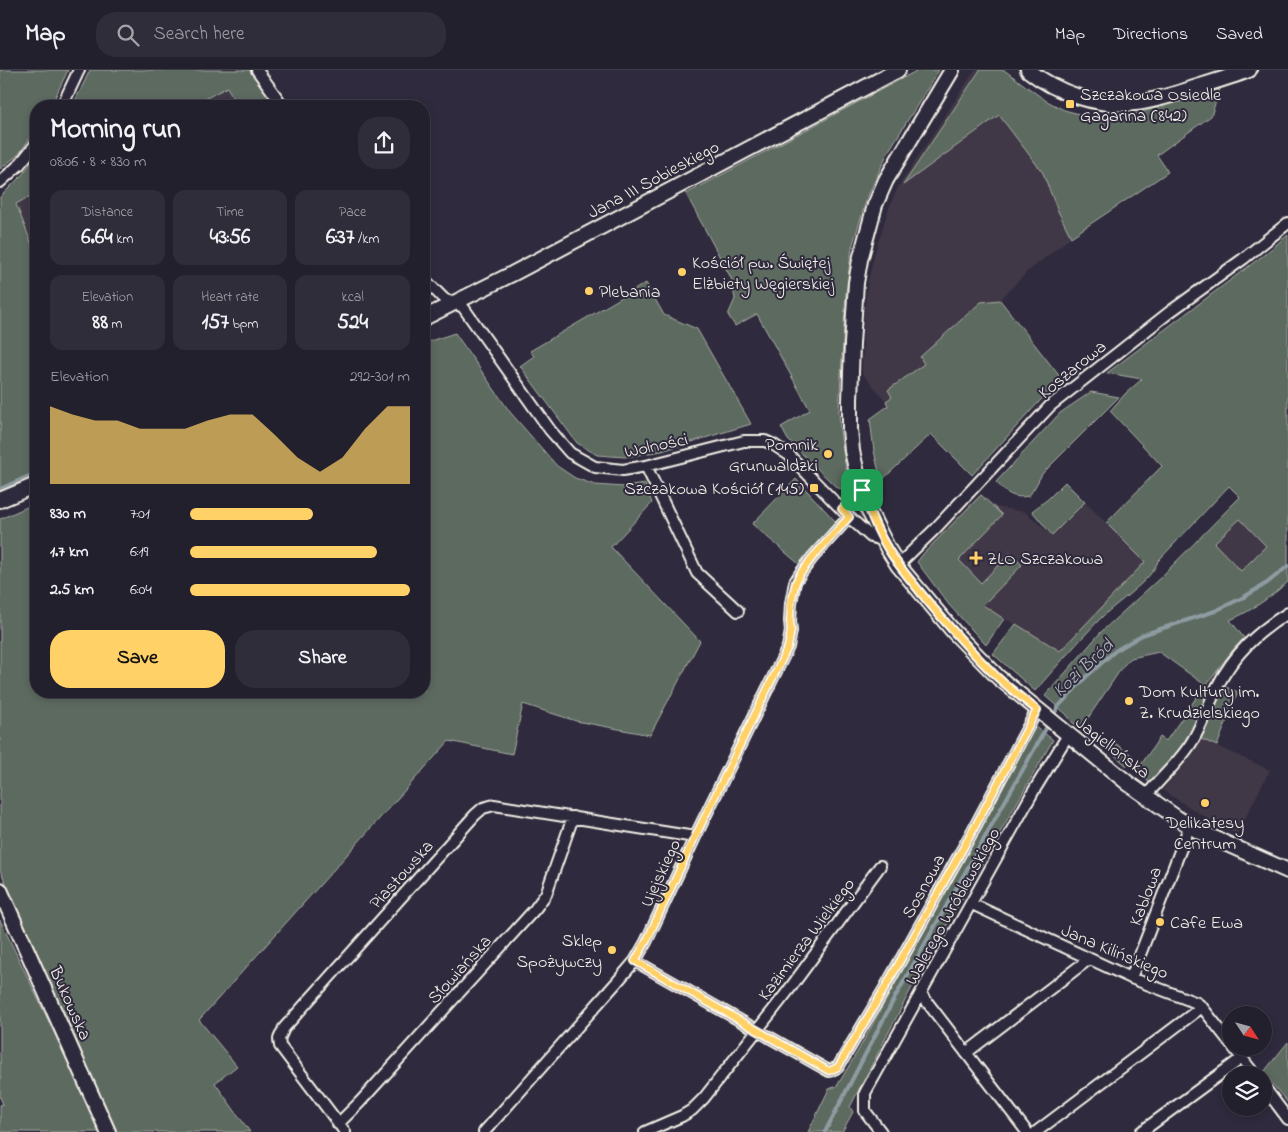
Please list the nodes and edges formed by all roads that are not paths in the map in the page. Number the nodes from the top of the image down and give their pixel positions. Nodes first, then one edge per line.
1 (79, 70) edge
2 (257, 70) edge
3 (898, 70) edge
4 (952, 70) edge
5 (1028, 70) edge
6 (1249, 70) edge
7 (65, 100) edge
8 (279, 100) edge
9 (30, 151) edge
10 (0, 182) edge
11 (1288, 224) edge
12 (430, 285) edge
13 (454, 304) junction
14 (430, 315) edge
15 (646, 466) junction
16 (30, 488) edge
17 (862, 490) junction
18 (0, 500) edge
19 (846, 513) junction
20 (883, 540) junction
21 (898, 565) junction
22 (738, 611) dead end
23 (1288, 613) edge
24 (1039, 712) junction
25 (1067, 734) junction
26 (1146, 796) junction
27 (573, 817) junction
28 (1190, 826) junction
29 (695, 837) junction
30 (880, 866) dead end
31 (1288, 871) edge
32 (0, 890) edge
33 (972, 904) junction
34 (1089, 959) junction
35 (635, 961) junction
36 (1131, 978) junction
37 (922, 994) junction
38 (1202, 1007) junction
39 (756, 1031) junction
40 (1222, 1033) edge
41 (966, 1052) junction
42 (1242, 1058) joint
43 (1248, 1066) edge
44 (1272, 1098) edge
45 (1288, 1119) edge
46 (338, 1124) junction
47 (108, 1132) edge
48 (345, 1132) edge
49 (484, 1132) edge
50 (645, 1132) edge
51 (881, 1132) edge
52 (1028, 1132) edge
53 (1036, 1132) edge
54 (1141, 1132) edge

1 - 7 street
2 - 8 street
3 - 13 street, Jana III Sobieskiego
4 - 17 street, Jagiellońska
5 - 6 street
9 - 10 street
11 - 21 street, Koszarowa
12 - 13 street, Wolności
13 - 14 street, Jana III Sobieskiego
13 - 15 street, Wolności
15 - 19 street, Wolności
15 - 22 street
16 - 18 street
17 - 19 street, Ujejskiego
17 - 20 street, Jagiellońska
19 - 20 street, Wolności
19 - 29 street, Ujejskiego
20 - 21 street, Jagiellońska
21 - 24 street, Jagiellońska
23 - 26 street
24 - 25 street, Jagiellońska
24 - 39 street, Sosnowa
25 - 26 street, Jagiellońska
25 - 33 street, Walerego Wróblewskiego
26 - 28 street, Jagiellońska
27 - 29 street, Piastowska
27 - 46 street, Słowiańska
27 - 46 street, Piastowska
28 - 31 street, Jagiellońska
28 - 36 street, Kablowa
29 - 35 street, Ujejskiego
30 - 39 street, Kazimierza Wielkiego
32 - 47 street, Bukowska
33 - 34 street, Jana Kilińskiego
33 - 37 street, Walerego Wróblewskiego
34 - 36 street, Jana Kilińskiego
34 - 41 street
35 - 39 street
35 - 49 street, Ujejskiego
36 - 38 street, Jana Kilińskiego
37 - 41 street
37 - 51 street, Walerego Wróblewskiego
38 - 40 street, Jana Kilińskiego
38 - 53 street
39 - 50 street, Kazimierza Wielkiego
41 - 52 street
42 - 43 street
42 - 54 street
44 - 45 street
46 - 48 street, Piastowska

